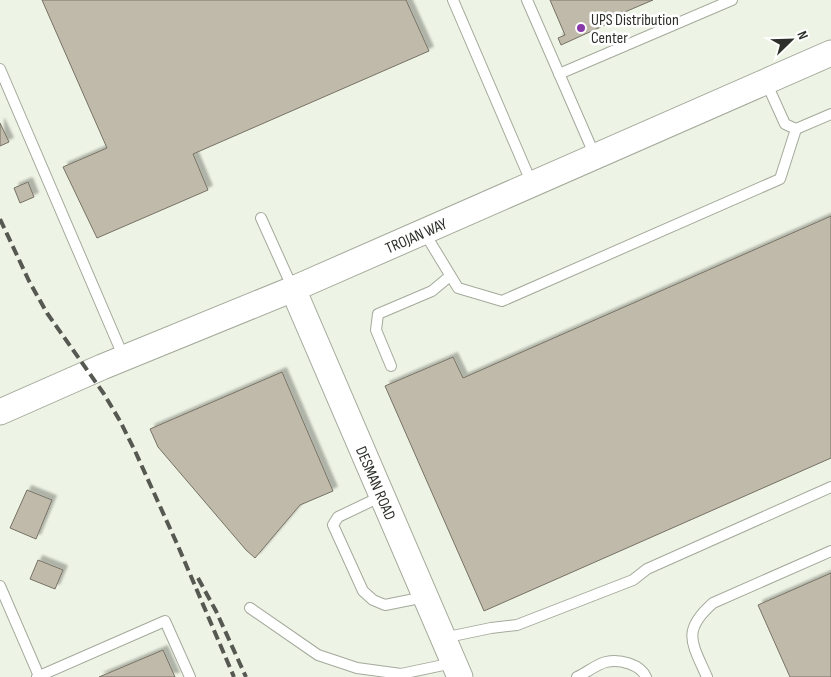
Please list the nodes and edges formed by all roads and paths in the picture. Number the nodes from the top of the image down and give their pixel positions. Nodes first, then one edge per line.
1 (453, 0) edge
2 (527, 0) edge
3 (732, 0) edge
4 (831, 53) edge
5 (0, 69) edge
6 (559, 74) junction
7 (766, 81) junction
8 (831, 114) edge
9 (796, 129) junction
10 (595, 156) junction
11 (532, 184) junction
12 (261, 218) dead end
13 (423, 232) junction
14 (450, 276) junction
15 (292, 289) junction
16 (124, 358) junction
17 (391, 366) dead end
18 (0, 412) edge
19 (831, 488) edge
20 (382, 496) junction
21 (831, 550) edge
22 (0, 586) edge
23 (425, 596) junction
24 (250, 608) dead end
25 (443, 638) junction
26 (457, 670) edge
27 (38, 676) edge
28 (190, 677) edge
29 (577, 677) edge
30 (646, 677) edge
31 (707, 677) edge

1 - 11 lane
2 - 6 lane
3 - 6 lane
4 - 7 street, TROJAN WAY
5 - 16 lane
6 - 10 lane
7 - 9 lane
7 - 10 street, TROJAN WAY
8 - 9 lane
9 - 14 lane
10 - 11 street, TROJAN WAY
11 - 13 street, TROJAN WAY
12 - 15 lane
13 - 14 lane
13 - 15 street, TROJAN WAY
14 - 17 lane
15 - 16 street, TROJAN WAY
15 - 20 street, DESMAN ROAD
16 - 18 street, TROJAN WAY
19 - 25 lane
20 - 23 street, DESMAN ROAD
20 - 23 lane
21 - 31 lane
22 - 27 lane
23 - 25 street, DESMAN ROAD
24 - 26 lane
25 - 26 street, DESMAN ROAD
27 - 28 lane
29 - 30 lane

